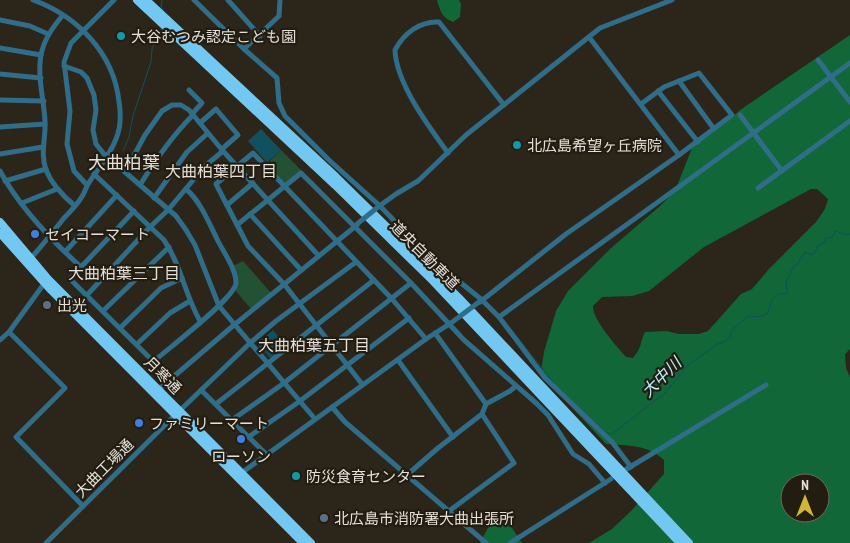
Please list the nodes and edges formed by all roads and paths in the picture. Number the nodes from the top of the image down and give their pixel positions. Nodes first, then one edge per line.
1 (33, 0) edge
2 (114, 0) edge
3 (137, 0) edge
4 (146, 0) edge
5 (194, 0) edge
6 (228, 0) edge
7 (280, 0) edge
8 (672, 0) edge
9 (62, 15) junction
10 (0, 20) edge
11 (82, 30) junction
12 (48, 34) junction
13 (260, 36) junction
14 (589, 37) junction
15 (0, 48) edge
16 (244, 50) junction
17 (41, 55) junction
18 (818, 60) dead end
19 (850, 63) edge
20 (64, 66) junction
21 (0, 74) edge
22 (831, 76) junction
23 (41, 78) junction
24 (679, 81) junction
25 (189, 90) dead end
26 (658, 91) junction
27 (0, 100) edge
28 (44, 101) junction
29 (850, 102) edge
30 (641, 104) junction
31 (504, 105) junction
32 (192, 114) junction
33 (740, 115) dead end
34 (850, 121) edge
35 (200, 123) junction
36 (46, 124) junction
37 (0, 126) edge
38 (714, 129) junction
39 (208, 133) junction
40 (753, 133) junction
41 (698, 142) junction
42 (43, 147) junction
43 (222, 150) junction
44 (448, 153) junction
45 (0, 154) edge
46 (679, 155) junction
47 (107, 157) junction
48 (237, 166) junction
49 (46, 169) junction
50 (0, 171) edge
51 (782, 171) junction
52 (125, 172) junction
53 (94, 174) junction
54 (5, 181) junction
55 (252, 184) junction
56 (87, 185) junction
57 (140, 185) junction
58 (284, 186) junction
59 (758, 188) dead end
60 (57, 189) junction
61 (186, 189) junction
62 (117, 195) junction
63 (154, 198) junction
64 (268, 200) junction
65 (22, 203) junction
66 (227, 205) junction
67 (75, 206) junction
68 (379, 207) junction
69 (168, 210) junction
70 (134, 211) junction
71 (250, 214) junction
72 (0, 222) edge
73 (237, 224) junction
74 (356, 225) junction
75 (150, 227) junction
76 (0, 233) edge
77 (48, 237) junction
78 (336, 242) junction
79 (169, 247) junction
80 (64, 252) junction
81 (318, 256) junction
82 (28, 261) junction
83 (356, 262) junction
84 (81, 267) junction
85 (301, 270) junction
86 (182, 278) junction
87 (374, 280) junction
88 (47, 281) junction
89 (284, 284) junction
90 (411, 284) junction
91 (87, 296) junction
92 (392, 299) junction
93 (190, 301) junction
94 (480, 301) junction
95 (299, 304) junction
96 (219, 306) junction
97 (103, 311) junction
98 (409, 318) junction
99 (499, 318) junction
100 (200, 321) junction
101 (450, 324) junction
102 (234, 325) junction
103 (317, 326) junction
104 (120, 328) junction
105 (9, 332) junction
106 (435, 333) junction
107 (426, 338) junction
108 (0, 340) edge
109 (250, 343) junction
110 (137, 344) junction
111 (332, 345) junction
112 (398, 360) junction
113 (154, 361) junction
114 (268, 364) junction
115 (346, 364) junction
116 (171, 379) junction
117 (284, 383) junction
118 (362, 384) junction
119 (766, 385) dead end
120 (516, 386) junction
121 (201, 390) junction
122 (156, 392) junction
123 (300, 401) junction
124 (216, 404) junction
125 (486, 404) junction
126 (332, 407) junction
127 (177, 413) junction
128 (482, 414) junction
129 (315, 419) junction
130 (232, 420) junction
131 (250, 436) junction
132 (453, 437) junction
133 (266, 454) junction
134 (631, 466) junction
135 (625, 470) dead end
136 (239, 475) junction
137 (408, 475) junction
138 (611, 479) dead end
139 (605, 483) junction
140 (83, 506) junction
141 (449, 512) junction
142 (301, 540) edge
143 (46, 543) edge
144 (311, 543) edge
145 (486, 543) edge
146 (510, 543) edge
147 (680, 543) edge
148 (689, 543) edge

1 - 9 street
2 - 11 street
3 - 147 highway, 道央自動車道
4 - 148 highway, 道央自動車道
5 - 16 street
6 - 13 street
7 - 13 street
8 - 14 street
9 - 11 street
9 - 12 street
10 - 12 street
11 - 20 street
11 - 47 street
12 - 17 street
13 - 16 street
14 - 30 street
14 - 31 street
15 - 17 street
16 - 68 street
17 - 23 street
18 - 22 street
19 - 22 street
20 - 47 street
20 - 56 street
21 - 23 street
22 - 29 street
22 - 40 street
23 - 28 street
24 - 26 street
24 - 38 street
24 - 38 street
25 - 32 street
26 - 30 street
26 - 41 street
27 - 28 street
28 - 36 street
30 - 46 street
31 - 44 street
31 - 44 street
32 - 35 street
32 - 52 street
32 - 57 street
33 - 40 street
34 - 51 street
35 - 39 street
35 - 43 street
36 - 37 street
36 - 42 street
38 - 41 street
39 - 43 street
39 - 63 street
40 - 51 street
40 - 99 street
41 - 46 street
42 - 45 street
42 - 49 street
43 - 48 street
43 - 61 street
44 - 68 street
46 - 94 street
47 - 52 street
47 - 53 street
48 - 55 street
48 - 58 street
48 - 66 street
49 - 54 street
49 - 60 street
50 - 54 street
51 - 59 street
52 - 57 street
53 - 56 street
53 - 62 street
54 - 65 street
55 - 64 street
55 - 66 street
56 - 67 street
57 - 63 street
58 - 64 street
58 - 74 street
58 - 78 street
60 - 65 street
60 - 67 street
61 - 69 street
61 - 96 street
62 - 70 street
62 - 80 street
63 - 69 street
64 - 71 street
64 - 81 street
65 - 77 street
66 - 73 street
67 - 77 street
68 - 74 street, bridge
68 - 94 street
69 - 75 street
69 - 96 street
70 - 75 street
70 - 84 street
71 - 73 street
71 - 85 street
72 - 82 highway, 月寒通
73 - 89 street
74 - 78 street
74 - 90 street
75 - 79 street
75 - 91 street
76 - 82 highway, 月寒通
77 - 80 street
77 - 82 street
78 - 81 street
78 - 83 street
79 - 86 street
79 - 97 street
80 - 84 street
81 - 85 street
82 - 88 highway, 月寒通
83 - 87 street
83 - 95 street, 大曲工場通
84 - 91 street
85 - 89 street
86 - 93 street
86 - 104 street
87 - 92 street
87 - 103 street
88 - 105 street
88 - 122 highway, 月寒通
89 - 95 street
89 - 102 street
90 - 92 street
90 - 101 street
91 - 97 street
92 - 98 street
92 - 111 street
93 - 100 street
93 - 110 street
94 - 99 street
94 - 101 street, bridge
95 - 103 street
95 - 109 street, 大曲工場通
96 - 100 street
96 - 102 street
97 - 104 street
98 - 107 street
98 - 115 street
99 - 134 street
100 - 113 street
101 - 106 street
101 - 120 street
102 - 109 street
102 - 116 street
103 - 111 street
103 - 114 street
104 - 110 street
105 - 108 street
105 - 140 street
106 - 107 street
106 - 125 street
107 - 112 street
109 - 114 street
109 - 121 street, 大曲工場通
110 - 113 street
111 - 115 street
111 - 117 street
112 - 118 street
112 - 132 street
113 - 116 street
114 - 117 street
114 - 124 street
115 - 118 street
115 - 123 street
116 - 122 street
117 - 123 street
117 - 130 street
118 - 126 street
119 - 134 street
120 - 125 street
120 - 139 street
121 - 124 street
121 - 127 street, 大曲工場通
122 - 127 highway, 月寒通
123 - 129 street
123 - 131 street
124 - 130 street
125 - 128 street
126 - 129 street
126 - 137 street
127 - 136 highway, 月寒通
127 - 140 street, 大曲工場通
128 - 132 street
128 - 141 street
129 - 133 street
130 - 131 street
131 - 133 street
132 - 137 street
133 - 136 street
134 - 135 street
136 - 142 highway, 月寒通
137 - 141 street
138 - 139 street
139 - 146 street
140 - 143 street, 大曲工場通
141 - 145 street
142 - 144 highway, 月寒通

